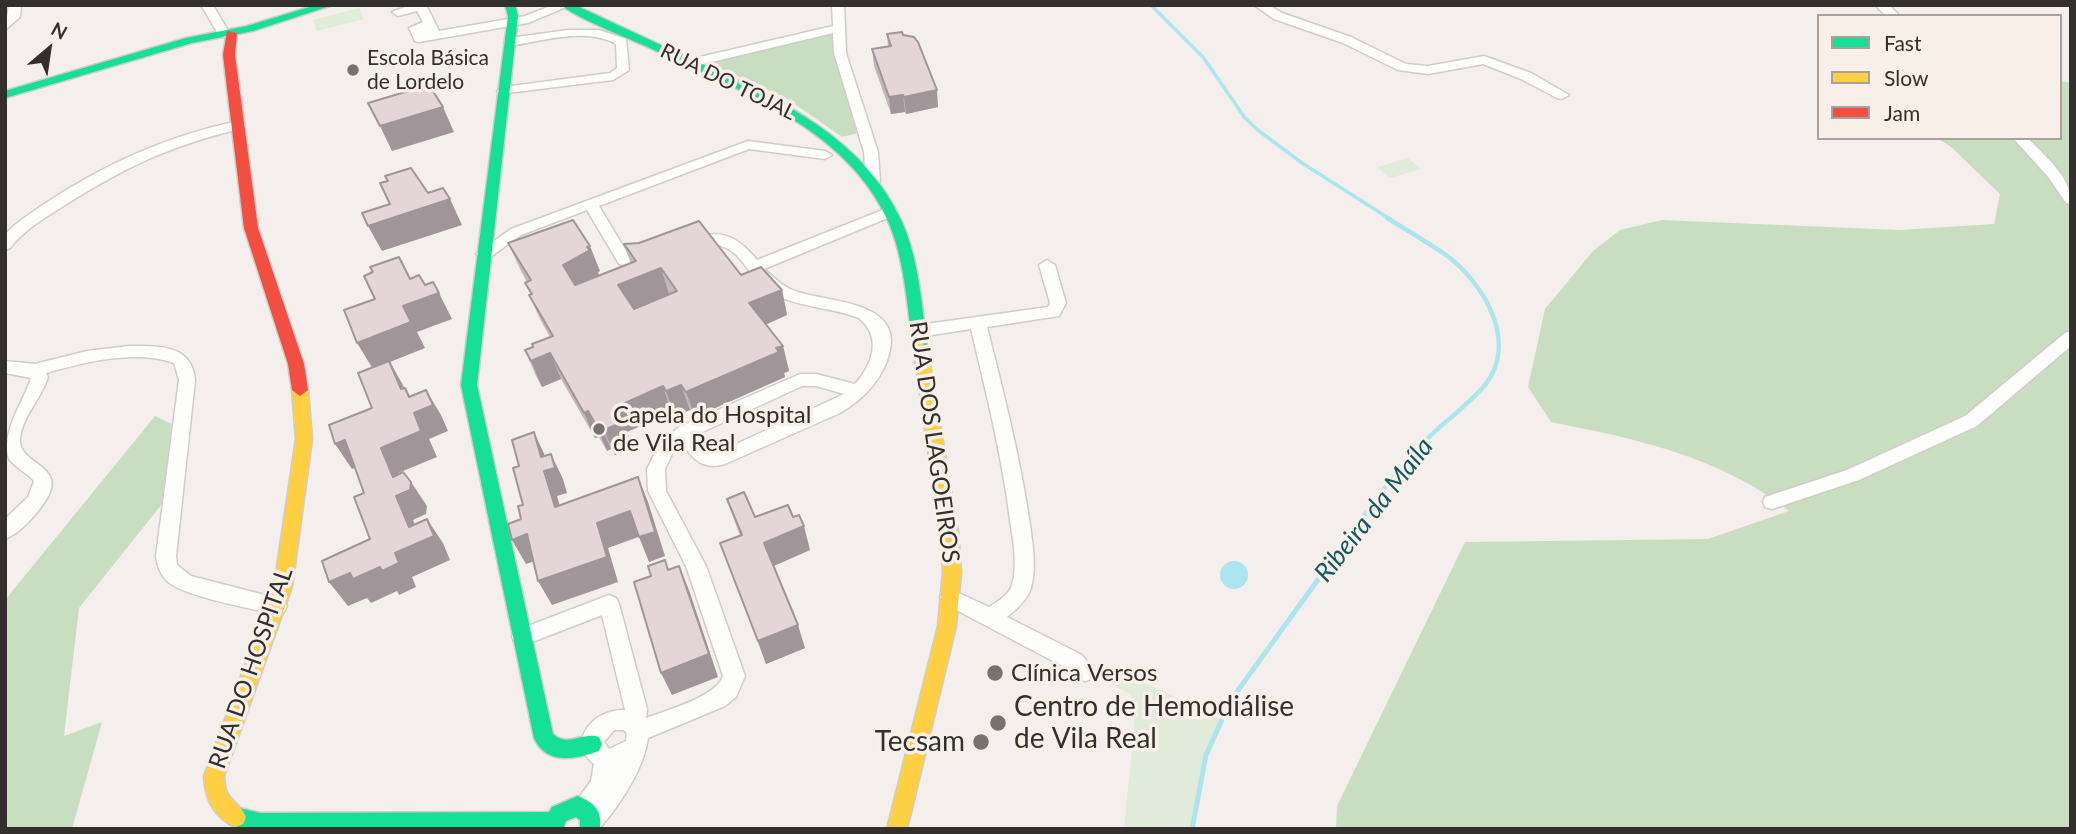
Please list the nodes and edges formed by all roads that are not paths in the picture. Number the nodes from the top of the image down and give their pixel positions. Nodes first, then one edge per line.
1 (15, 5) edge
2 (208, 5) edge
3 (328, 5) edge
4 (510, 5) edge
5 (566, 5) edge
6 (838, 5) edge
7 (1260, 5) edge
8 (398, 12) dead end
9 (512, 22) junction
10 (5, 26) edge
11 (838, 28) junction
12 (228, 34) junction
13 (510, 42) junction
14 (691, 63) junction
15 (504, 91) junction
16 (1562, 95) dead end
17 (5, 96) edge
18 (238, 125) junction
19 (2022, 140) edge
20 (869, 145) junction
21 (844, 150) junction
22 (825, 155) dead end
23 (873, 182) junction
24 (2071, 200) edge
25 (591, 204) junction
26 (890, 212) junction
27 (5, 245) edge
28 (484, 254) junction
29 (1047, 265) dead end
30 (754, 267) junction
31 (978, 323) junction
32 (919, 331) junction
33 (2071, 337) edge
34 (5, 367) edge
35 (35, 370) junction
36 (858, 391) junction
37 (685, 432) junction
38 (1772, 502) dead end
39 (5, 531) edge
40 (950, 597) junction
41 (277, 606) junction
42 (990, 618) junction
43 (522, 637) junction
44 (1085, 672) dead end
45 (635, 736) junction
46 (599, 752) junction
47 (589, 819) edge
48 (553, 825) edge
49 (897, 829) edge

1 - 10 street
2 - 12 street
3 - 12 street
4 - 9 street
5 - 9 street
5 - 14 street, RUA DO TOJAL
6 - 11 street
7 - 16 street
8 - 9 street
9 - 13 street
11 - 14 street
11 - 20 street
12 - 17 street
12 - 18 street, RUA DO HOSPITAL
13 - 15 street
13 - 15 street
14 - 21 street, RUA DO TOJAL
15 - 28 street
18 - 27 street
18 - 41 street, RUA DO HOSPITAL
19 - 24 street
20 - 21 street
20 - 23 street
21 - 23 street, RUA DO TOJAL
22 - 25 street
23 - 26 street, RUA DOS LAGOEIROS
25 - 28 street
25 - 30 street
26 - 30 street
26 - 32 street, RUA DOS LAGOEIROS
28 - 43 street
29 - 31 street
30 - 36 street
31 - 32 street
31 - 42 street
32 - 40 street, RUA DOS LAGOEIROS
33 - 38 street
34 - 35 street
35 - 39 street
35 - 41 street
36 - 37 street
36 - 37 street
37 - 45 street
40 - 42 street
40 - 49 street, RUA DOS LAGOEIROS
41 - 48 street, RUA DO HOSPITAL
42 - 44 street
43 - 45 street
43 - 46 street
45 - 46 street
45 - 46 street
45 - 47 street
46 - 47 street
47 - 48 street

